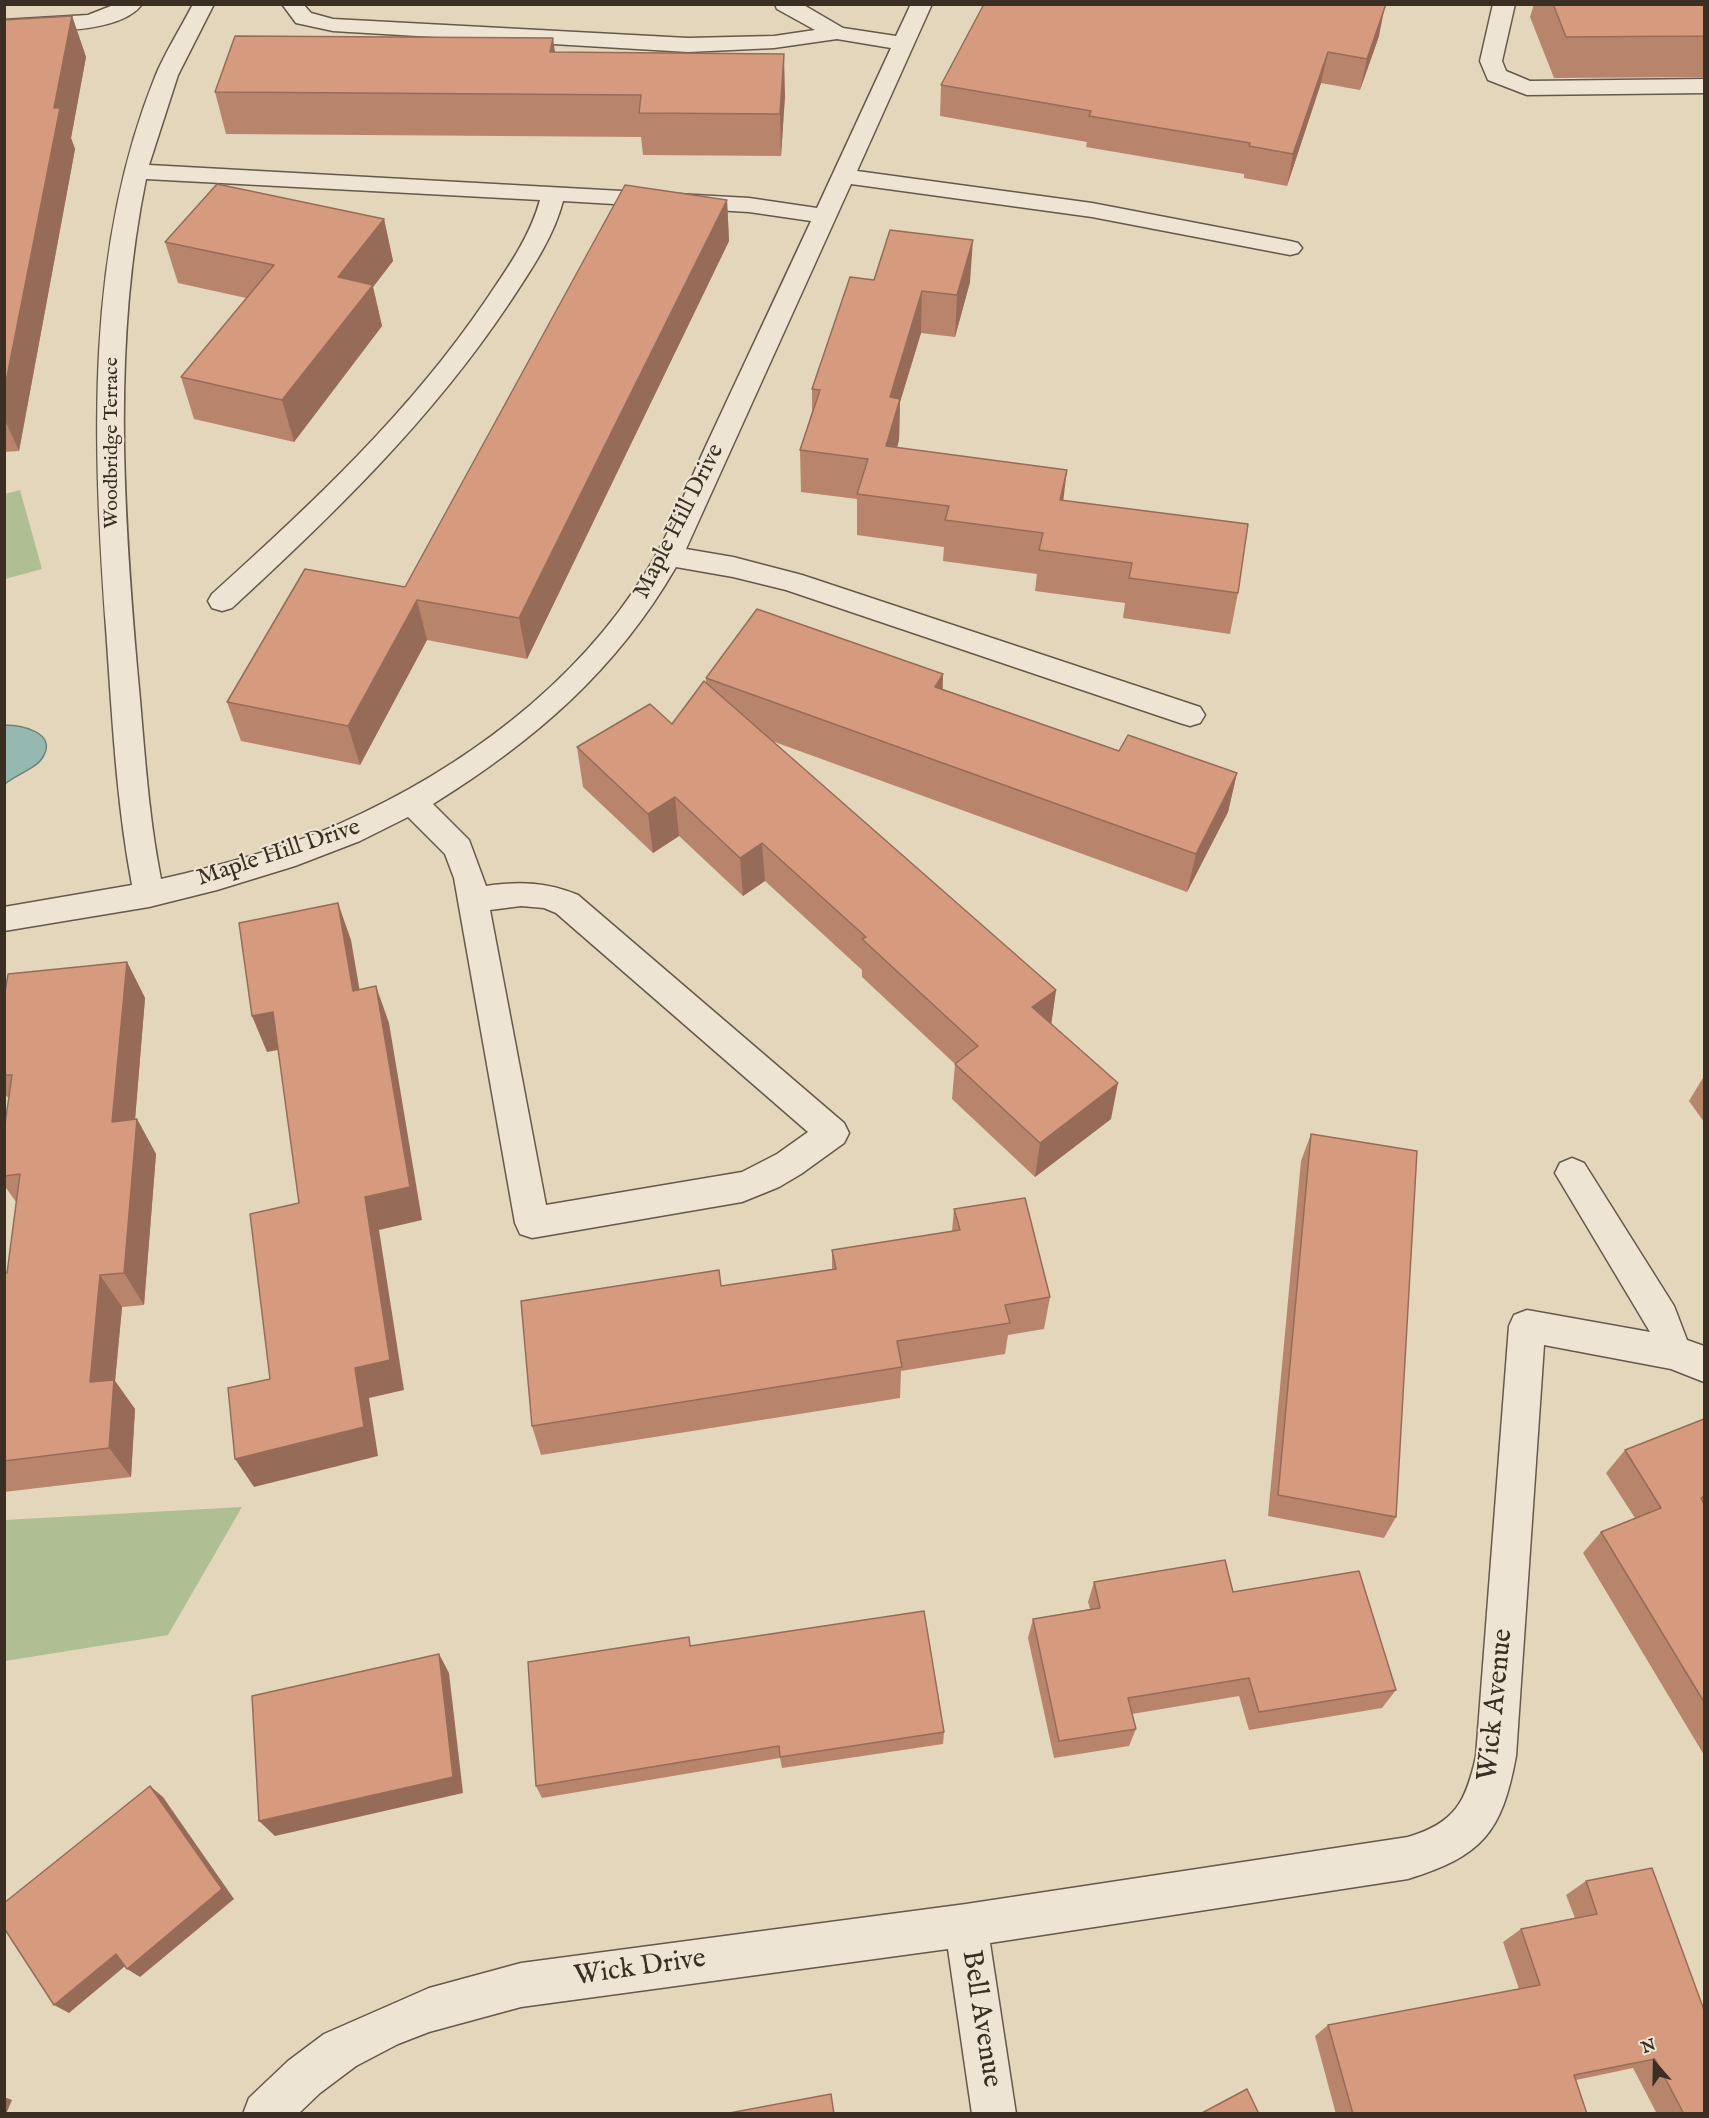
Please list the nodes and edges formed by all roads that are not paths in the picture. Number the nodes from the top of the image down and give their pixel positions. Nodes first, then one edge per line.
1 (132, 4) edge
2 (204, 4) edge
3 (292, 4) edge
4 (785, 4) edge
5 (922, 4) edge
6 (1504, 4) edge
7 (4, 26) edge
8 (837, 33) junction
9 (904, 44) junction
10 (1704, 86) edge
11 (136, 172) junction
12 (843, 176) junction
13 (553, 194) junction
14 (825, 216) junction
15 (1290, 248) dead end
16 (669, 556) junction
17 (222, 600) dead end
18 (1190, 715) dead end
19 (413, 803) junction
20 (149, 895) junction
21 (473, 900) junction
22 (4, 919) edge
23 (1572, 1173) dead end
24 (1688, 1359) edge
25 (1046, 1913) joint
26 (966, 1925) junction
27 (265, 2114) edge
28 (994, 2114) edge

1 - 7 street
2 - 11 street, Woodbridge Terrace
3 - 8 street
4 - 8 street
5 - 9 street, Maple Hill Drive
6 - 10 street
8 - 9 street
9 - 12 street, Maple Hill Drive
11 - 13 street
11 - 20 street, Woodbridge Terrace
12 - 14 street, Maple Hill Drive
12 - 15 street
13 - 14 street
13 - 17 street
14 - 16 street, Maple Hill Drive
16 - 18 street
16 - 19 street, Maple Hill Drive
19 - 20 street, Maple Hill Drive
19 - 21 street
20 - 22 street, Maple Hill Drive
21 - 21 street
23 - 24 street, Wick Avenue
24 - 25 street, Wick Avenue
25 - 26 street, Wick Drive
26 - 27 street, Wick Drive
26 - 28 street, Bell Avenue

